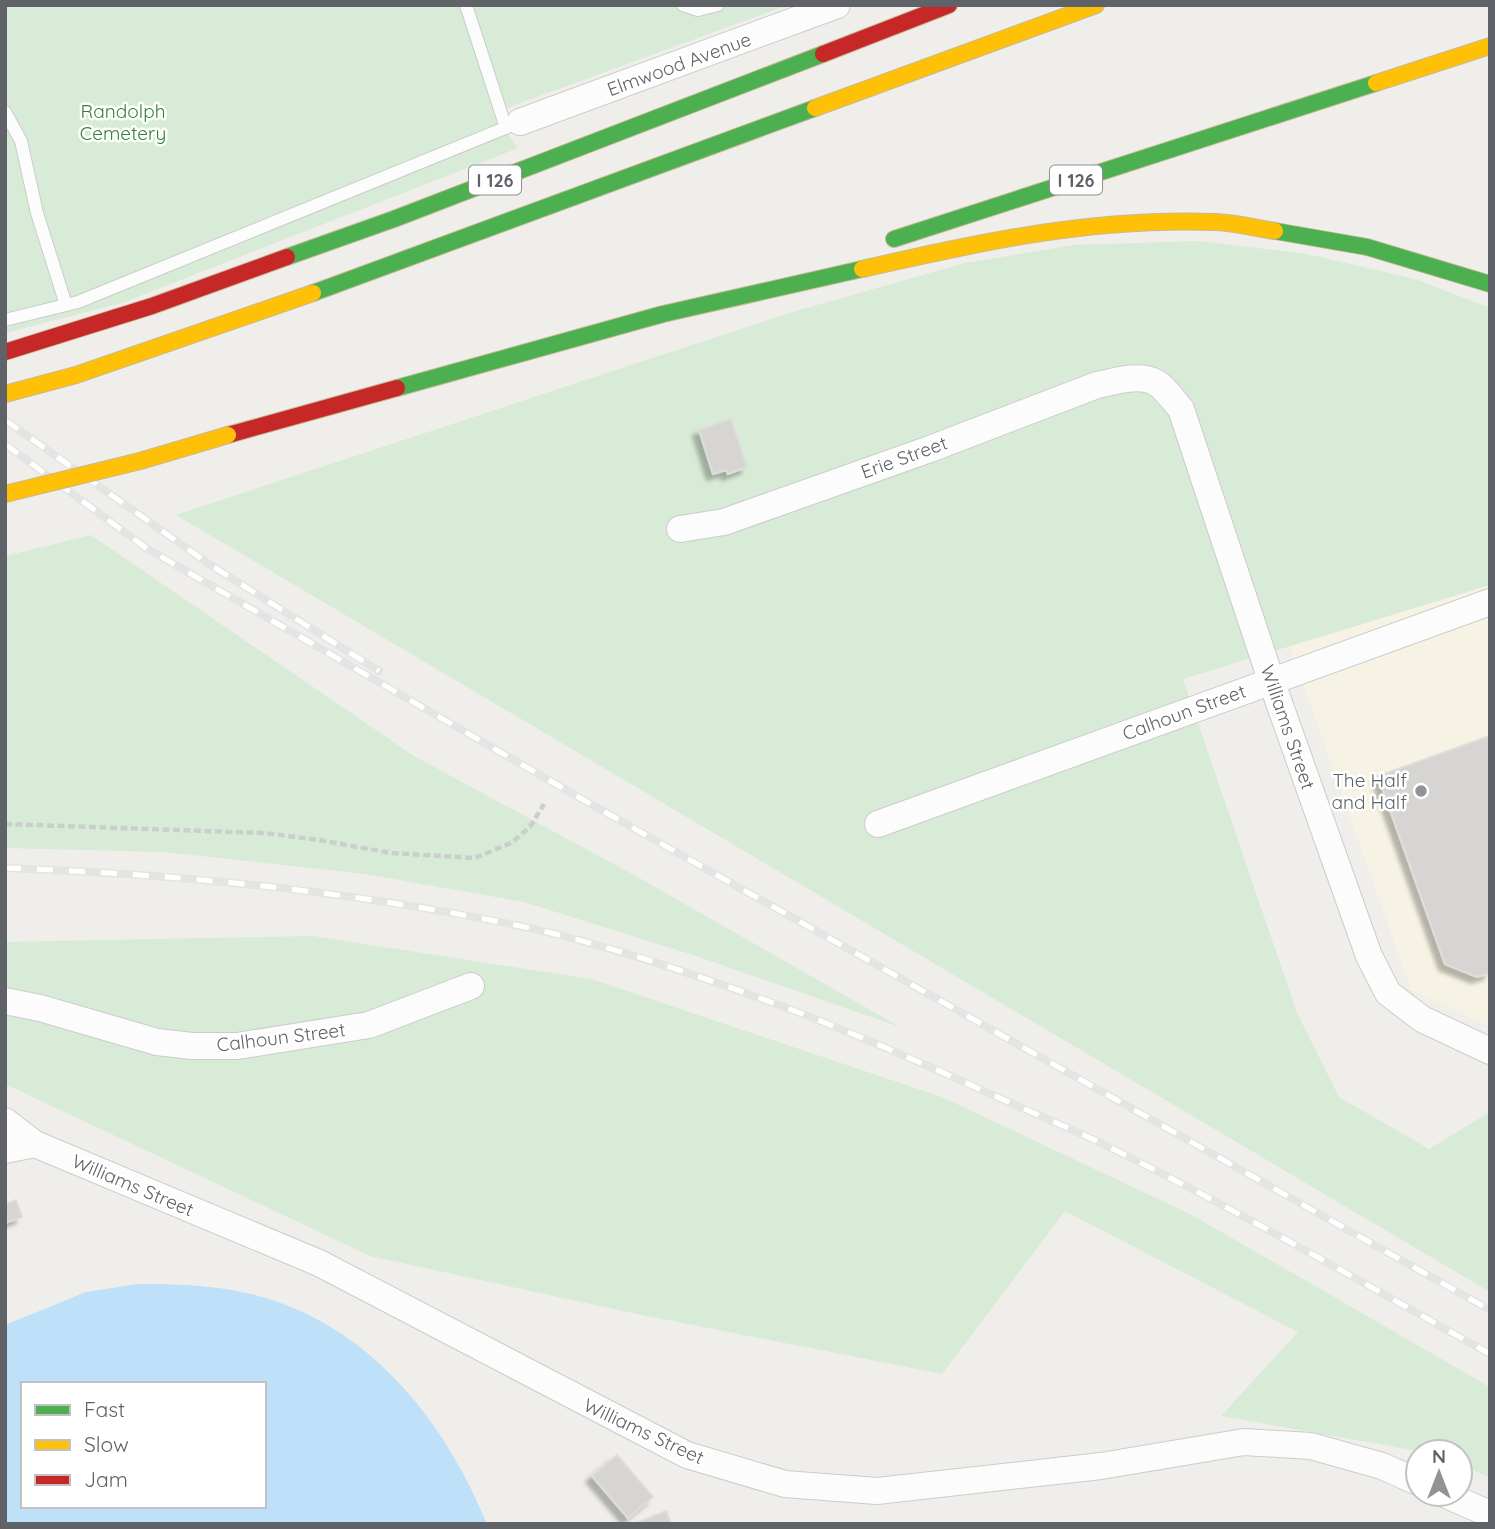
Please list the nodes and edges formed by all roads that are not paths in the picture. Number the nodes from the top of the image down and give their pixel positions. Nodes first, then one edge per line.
1 (466, 5) edge
2 (683, 5) edge
3 (718, 5) edge
4 (837, 5) edge
5 (949, 5) edge
6 (1096, 5) edge
7 (1490, 46) edge
8 (5, 112) edge
9 (513, 125) junction
10 (873, 246) dead end
11 (833, 259) dead end
12 (1490, 284) edge
13 (66, 305) junction
14 (663, 314) junction
15 (5, 320) edge
16 (5, 352) edge
17 (1127, 379) joint
18 (5, 394) edge
19 (5, 494) edge
20 (680, 529) dead end
21 (1490, 602) edge
22 (1271, 680) junction
23 (878, 824) dead end
24 (471, 986) dead end
25 (5, 1001) edge
26 (1490, 1051) edge
27 (5, 1121) edge
28 (35, 1144) junction
29 (5, 1150) edge
30 (1404, 1476) edge

1 - 9 lane
2 - 3 lane
4 - 9 street, Elmwood Avenue
5 - 16 highway, I 126
6 - 18 highway
7 - 10 highway, I 126
8 - 13 lane
9 - 13 lane
11 - 14 highway
12 - 14 highway
13 - 15 lane
14 - 19 highway, bridge
17 - 20 street, Erie Street
17 - 22 street, Williams Street
21 - 22 street, Calhoun Street
22 - 23 street, Calhoun Street
22 - 26 street, Williams Street
24 - 25 street, Calhoun Street
27 - 28 street, Williams Street
28 - 29 street
28 - 30 street, Williams Street

